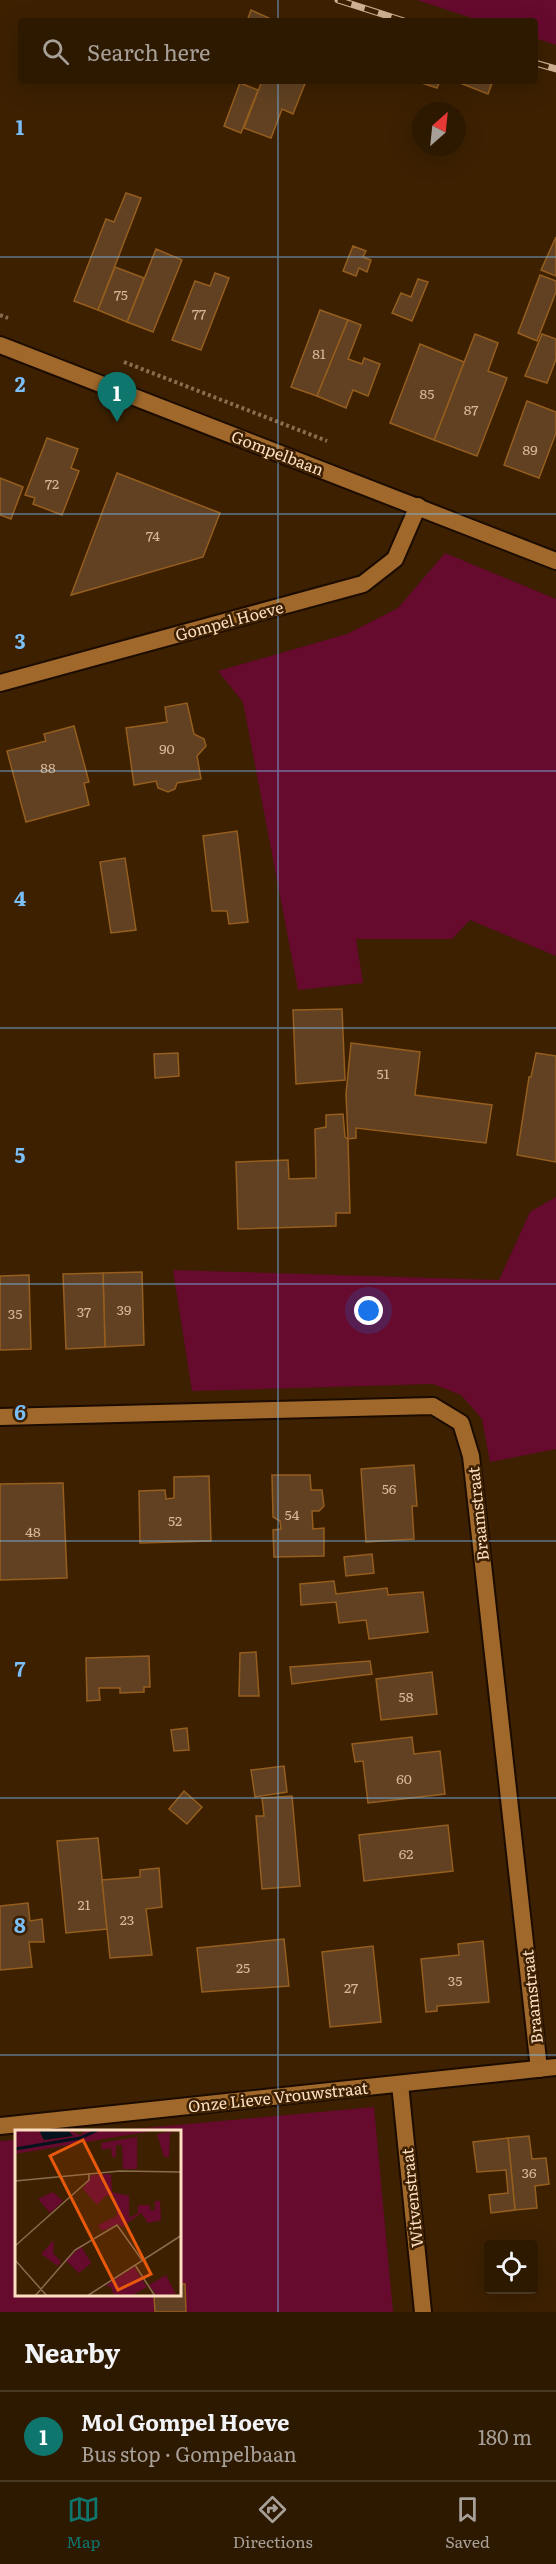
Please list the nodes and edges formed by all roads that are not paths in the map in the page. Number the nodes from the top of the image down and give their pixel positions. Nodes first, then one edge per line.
1 (0, 345) edge
2 (418, 506) junction
3 (556, 561) edge
4 (0, 682) edge
5 (0, 1417) edge
6 (556, 2067) edge
7 (538, 2069) junction
8 (400, 2084) junction
9 (0, 2126) edge
10 (423, 2312) edge

1 - 2 street, Gompelbaan
2 - 3 street, Gompelbaan
2 - 4 street, Gompel Hoeve
5 - 7 street, Braamstraat
6 - 7 street, Onze Lieve Vrouwstraat
7 - 8 street, Onze Lieve Vrouwstraat
8 - 9 street, Onze Lieve Vrouwstraat
8 - 10 street, Witvenstraat

